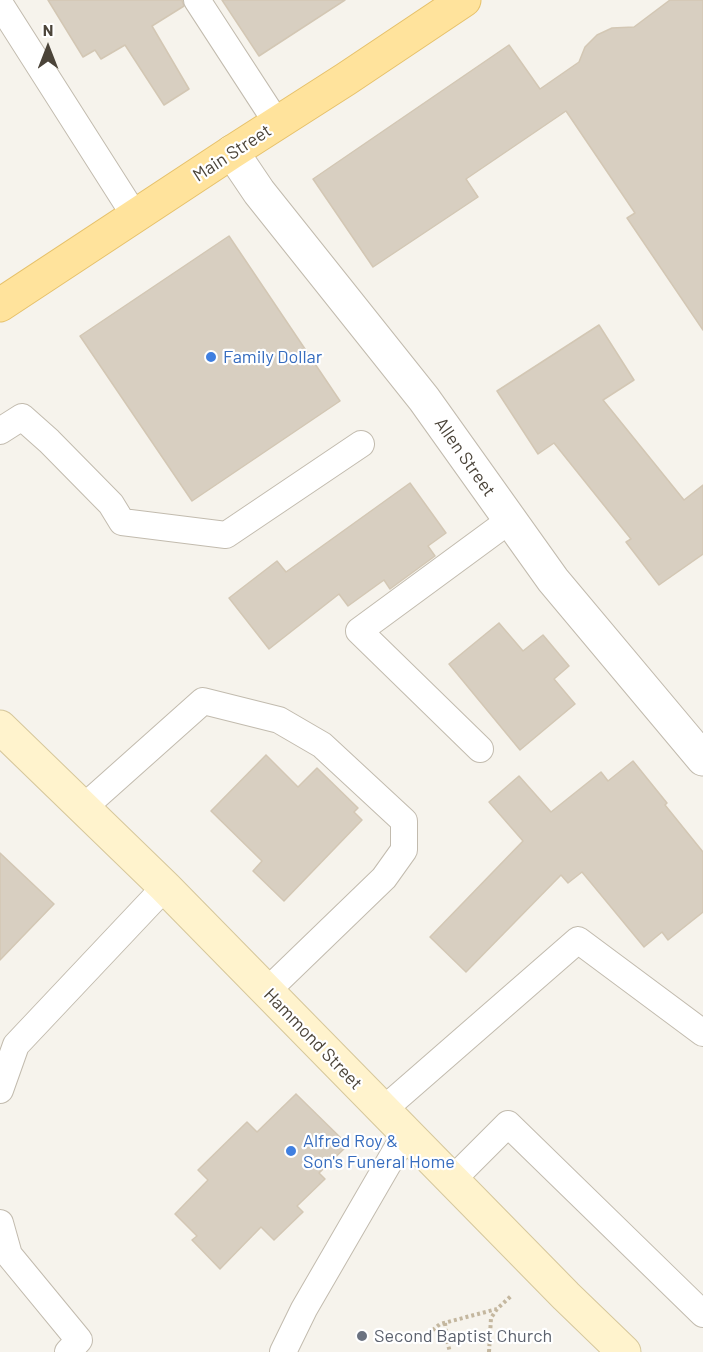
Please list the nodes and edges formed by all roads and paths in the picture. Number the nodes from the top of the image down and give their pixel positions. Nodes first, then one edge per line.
1 (197, 0) edge
2 (464, 0) edge
3 (0, 4) edge
4 (278, 123) junction
5 (232, 152) junction
6 (135, 216) junction
7 (0, 305) edge
8 (0, 431) edge
9 (361, 444) dead end
10 (510, 520) junction
11 (0, 727) edge
12 (480, 749) dead end
13 (703, 759) edge
14 (83, 808) junction
15 (165, 886) junction
16 (267, 991) junction
17 (703, 1033) edge
18 (0, 1090) edge
19 (383, 1110) junction
20 (406, 1133) junction
21 (452, 1180) junction
22 (0, 1223) edge
23 (514, 1293) dead end
24 (497, 1308) junction
25 (703, 1314) edge
26 (445, 1323) junction
27 (419, 1342) dead end
28 (616, 1348) edge
29 (68, 1352) edge
30 (283, 1352) edge
31 (450, 1352) edge
32 (489, 1352) edge

1 - 4 lane
2 - 4 main road, Main Street
3 - 6 lane
4 - 5 main road, Main Street
5 - 6 main road, Main Street
5 - 10 street, Allen Street
6 - 7 main road, Main Street
8 - 9 lane
10 - 12 lane
10 - 13 street, Allen Street
11 - 14 street, Hammond Street
14 - 15 street, Hammond Street
14 - 16 lane
15 - 16 street, Hammond Street
15 - 18 lane
16 - 19 street, Hammond Street
17 - 19 lane
19 - 20 street, Hammond Street
20 - 21 street, Hammond Street
20 - 30 lane
21 - 25 lane
21 - 28 street, Hammond Street
22 - 29 lane
23 - 24 path
24 - 26 path
24 - 32 path
26 - 27 path
26 - 31 path

